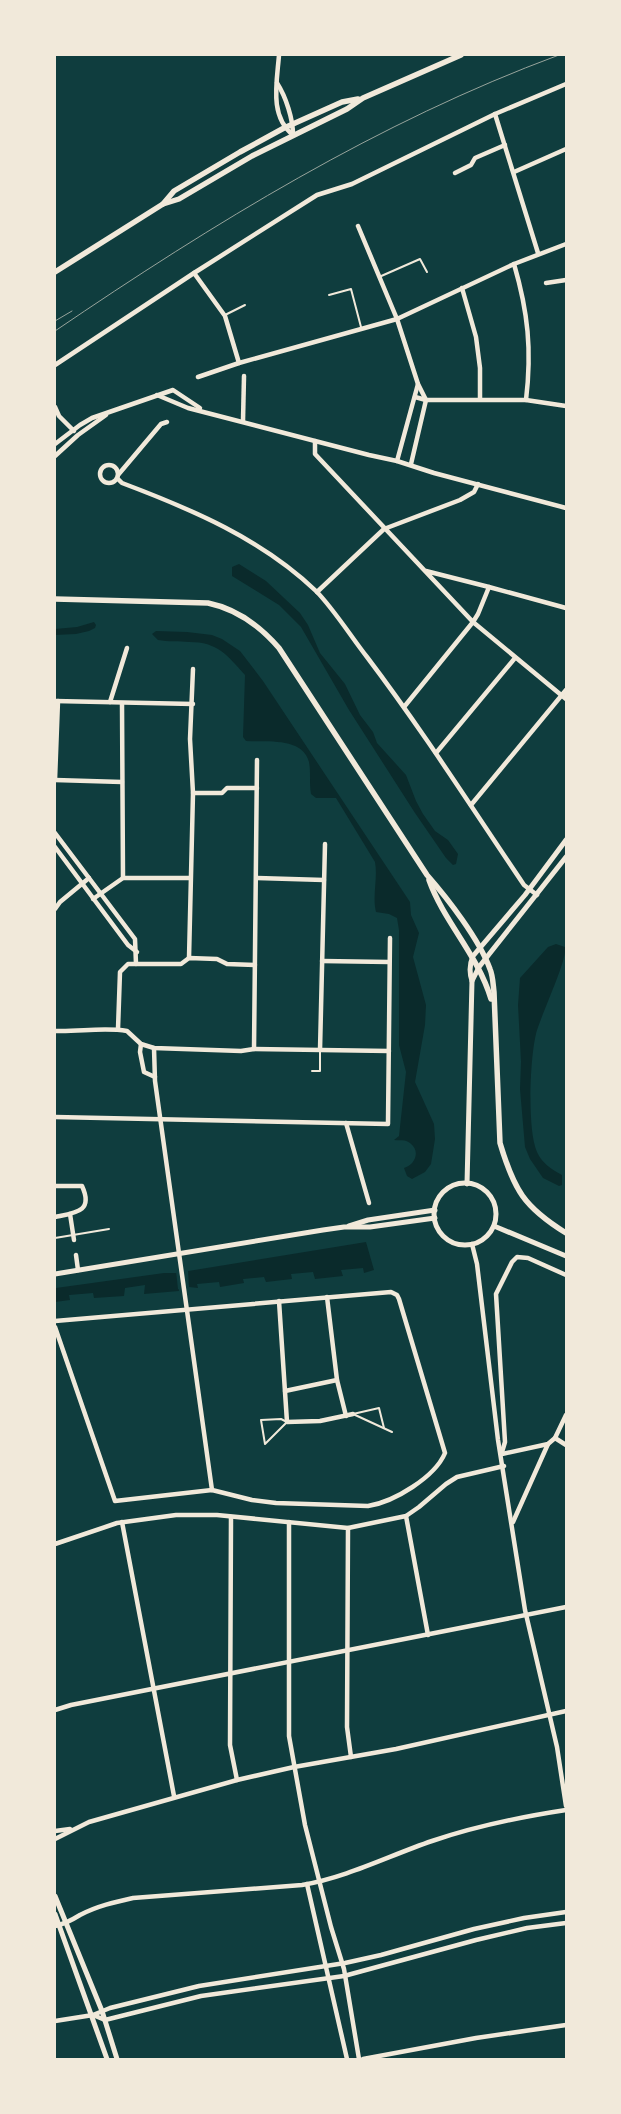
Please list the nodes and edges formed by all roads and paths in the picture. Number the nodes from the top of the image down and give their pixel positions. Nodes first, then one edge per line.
1 (279, 55) edge
2 (461, 55) edge
3 (277, 83) junction
4 (566, 84) edge
5 (363, 98) junction
6 (495, 114) junction
7 (293, 125) junction
8 (284, 128) junction
9 (293, 136) junction
10 (505, 146) junction
11 (566, 149) edge
12 (514, 172) junction
13 (455, 173) dead end
14 (163, 204) junction
15 (358, 226) dead end
16 (566, 244) edge
17 (538, 253) junction
18 (514, 264) junction
19 (55, 272) edge
20 (427, 272) dead end
21 (194, 273) junction
22 (379, 277) junction
23 (566, 280) edge
24 (546, 283) dead end
25 (462, 288) junction
26 (328, 295) dead end
27 (245, 305) dead end
28 (225, 316) junction
29 (397, 319) junction
30 (362, 329) junction
31 (239, 363) junction
32 (55, 365) edge
33 (244, 376) dead end
34 (198, 377) dead end
35 (418, 384) junction
36 (157, 395) junction
37 (414, 397) junction
38 (480, 399) junction
39 (426, 400) junction
40 (526, 400) junction
41 (566, 406) edge
42 (55, 407) edge
43 (203, 410) junction
44 (109, 413) junction
45 (243, 421) junction
46 (167, 422) dead end
47 (73, 430) junction
48 (78, 435) junction
49 (315, 441) junction
50 (55, 444) edge
51 (55, 456) edge
52 (397, 461) junction
53 (410, 464) junction
54 (478, 484) junction
55 (566, 508) edge
56 (384, 528) junction
57 (426, 571) junction
58 (489, 587) junction
59 (317, 592) junction
60 (55, 600) edge
61 (566, 608) edge
62 (473, 622) junction
63 (127, 648) dead end
64 (515, 658) junction
65 (193, 669) dead end
66 (566, 690) edge
67 (561, 695) junction
68 (566, 699) edge
69 (56, 701) edge
70 (110, 702) junction
71 (122, 704) junction
72 (193, 704) junction
73 (404, 707) junction
74 (436, 753) junction
75 (257, 760) dead end
76 (55, 780) edge
77 (122, 782) junction
78 (257, 788) junction
79 (193, 793) junction
80 (471, 806) junction
81 (55, 833) edge
82 (566, 840) edge
83 (325, 844) dead end
84 (55, 848) edge
85 (566, 857) edge
86 (427, 875) junction
87 (89, 878) junction
88 (123, 878) junction
89 (190, 878) junction
90 (257, 878) junction
91 (324, 880) junction
92 (82, 884) junction
93 (530, 889) junction
94 (100, 894) junction
95 (537, 895) junction
96 (94, 899) junction
97 (55, 909) edge
98 (390, 938) dead end
99 (479, 948) junction
100 (137, 952) junction
101 (473, 956) junction
102 (189, 958) junction
103 (485, 959) junction
104 (322, 960) junction
105 (389, 962) junction
106 (136, 964) junction
107 (255, 965) junction
108 (479, 967) junction
109 (472, 981) junction
110 (493, 1004) junction
111 (118, 1029) junction
112 (55, 1031) edge
113 (141, 1044) junction
114 (154, 1048) junction
115 (254, 1049) junction
116 (320, 1050) junction
117 (389, 1050) junction
118 (312, 1071) dead end
119 (155, 1077) junction
120 (55, 1117) edge
121 (161, 1120) junction
122 (346, 1123) junction
123 (467, 1184) junction
124 (55, 1186) edge
125 (369, 1203) dead end
126 (435, 1210) junction
127 (70, 1214) junction
128 (55, 1217) edge
129 (435, 1218) junction
130 (494, 1226) junction
131 (344, 1227) junction
132 (109, 1229) dead end
133 (566, 1233) edge
134 (55, 1238) edge
135 (73, 1238) junction
136 (472, 1244) junction
137 (179, 1252) junction
138 (76, 1255) dead end
139 (566, 1256) edge
140 (78, 1270) junction
141 (55, 1274) edge
142 (566, 1276) edge
143 (326, 1296) junction
144 (279, 1301) junction
145 (186, 1309) junction
146 (55, 1321) edge
147 (55, 1327) edge
148 (337, 1380) junction
149 (285, 1391) junction
150 (353, 1414) junction
151 (346, 1416) junction
152 (566, 1416) edge
153 (287, 1422) junction
154 (384, 1428) junction
155 (392, 1432) dead end
156 (555, 1438) junction
157 (548, 1444) junction
158 (566, 1445) edge
159 (502, 1454) junction
160 (504, 1466) junction
161 (212, 1490) junction
162 (406, 1516) junction
163 (232, 1517) junction
164 (122, 1522) junction
165 (289, 1522) junction
166 (512, 1523) junction
167 (348, 1528) junction
168 (55, 1544) edge
169 (566, 1607) edge
170 (526, 1616) junction
171 (428, 1635) junction
172 (348, 1651) junction
173 (289, 1663) junction
174 (230, 1674) junction
175 (153, 1689) junction
176 (55, 1710) edge
177 (566, 1711) edge
178 (550, 1715) junction
179 (351, 1757) junction
180 (294, 1767) junction
181 (237, 1780) junction
182 (174, 1796) junction
183 (566, 1806) edge
184 (566, 1810) edge
185 (74, 1828) junction
186 (55, 1831) edge
187 (55, 1839) edge
188 (318, 1882) junction
189 (307, 1884) junction
190 (55, 1896) edge
191 (566, 1912) edge
192 (55, 1914) edge
193 (566, 1923) edge
194 (66, 1924) junction
195 (57, 1926) edge
196 (342, 1964) junction
197 (326, 1966) junction
198 (344, 1976) junction
199 (330, 1979) junction
200 (102, 2010) junction
201 (93, 2015) junction
202 (105, 2020) junction
203 (55, 2021) edge
204 (566, 2025) edge
205 (107, 2059) edge
206 (117, 2059) edge
207 (348, 2059) edge
208 (359, 2059) edge
209 (363, 2059) edge

1 - 3 street
2 - 5 main road
3 - 7 street
3 - 8 street
4 - 6 street
5 - 7 main road
5 - 9 main road
6 - 10 street
6 - 21 street
7 - 8 main road
7 - 9 street
8 - 9 street
8 - 14 main road
9 - 14 main road
10 - 12 street
10 - 13 street
11 - 12 street
12 - 17 street
14 - 19 main road
15 - 22 street
16 - 17 street
17 - 18 street
18 - 25 street
18 - 40 street
20 - 22 lane
21 - 28 street
21 - 32 street
22 - 29 street
23 - 24 street
25 - 29 street
25 - 38 street
26 - 30 lane
27 - 28 lane
28 - 31 street
29 - 30 street
29 - 35 street
30 - 31 street
31 - 34 street
33 - 45 street
35 - 37 street
35 - 39 street
36 - 43 street
36 - 43 street
36 - 44 street
37 - 39 street
37 - 52 street
38 - 39 street
38 - 40 street
39 - 53 street
40 - 41 street
42 - 47 street
43 - 45 street
44 - 47 street
44 - 48 street
45 - 49 street
46 - 59 street
47 - 48 street
47 - 50 street
48 - 51 street
49 - 52 street
49 - 56 street
52 - 53 street
53 - 54 street
54 - 55 street
54 - 56 street
56 - 57 street
56 - 59 street
57 - 58 street
57 - 62 street
58 - 61 street
58 - 62 street
59 - 73 street
60 - 86 main road
62 - 64 street
62 - 73 street
63 - 70 street
64 - 67 street
64 - 74 street
65 - 72 street
66 - 67 street
67 - 68 street
67 - 80 street
69 - 70 street
69 - 76 street
70 - 71 street
71 - 72 street
71 - 77 street
72 - 79 street
73 - 74 street
74 - 80 street
75 - 78 street
76 - 77 street
77 - 88 street
78 - 79 street
78 - 90 street
79 - 89 street
80 - 93 street
81 - 87 street
82 - 93 street
83 - 91 street
84 - 92 street
85 - 95 street
86 - 99 main road
86 - 101 main road
87 - 92 street
87 - 94 street
88 - 89 street
88 - 94 street
89 - 102 street
90 - 91 street
90 - 107 street
91 - 104 street
92 - 96 street
92 - 97 street
93 - 95 street
93 - 99 street
94 - 96 street
94 - 100 street
95 - 103 street
96 - 100 street
98 - 105 street
99 - 101 street
99 - 103 main road
100 - 106 street
101 - 108 main road
101 - 109 street
102 - 106 street
102 - 107 street
103 - 108 street
103 - 110 main road
104 - 105 street
104 - 116 street
105 - 117 street
106 - 111 street
107 - 115 street
108 - 109 street
108 - 110 main road
109 - 123 street
110 - 133 main road
111 - 112 street
111 - 113 street
113 - 114 street
113 - 119 street
114 - 115 street
114 - 119 street
115 - 116 street
116 - 117 street
116 - 118 lane
117 - 122 street
119 - 121 street
120 - 121 street
121 - 122 street
121 - 137 street
122 - 125 street
123 - 126 street
123 - 130 street
124 - 127 street
126 - 129 street
126 - 131 street
127 - 128 street
127 - 135 street
129 - 131 street
129 - 136 street
130 - 136 street
130 - 139 street
131 - 137 street
132 - 135 lane
134 - 135 lane
136 - 159 street
137 - 140 street
137 - 145 street
138 - 140 street
140 - 141 street
142 - 159 street
143 - 144 street
143 - 148 street
143 - 161 street
144 - 145 street
144 - 149 street
145 - 146 street
145 - 161 street
147 - 161 street
148 - 149 street
148 - 151 street
149 - 153 street
150 - 151 street
150 - 154 lane
150 - 154 lane
151 - 153 street
152 - 156 street
153 - 153 lane
154 - 155 lane
156 - 157 street
156 - 158 street
157 - 159 street
157 - 166 street
159 - 160 street
160 - 162 street
160 - 166 street
162 - 167 street
162 - 171 street
163 - 164 street
163 - 165 street
163 - 174 street
164 - 168 street
164 - 175 street
165 - 167 street
165 - 173 street
166 - 170 street
167 - 172 street
169 - 170 street
170 - 171 street
170 - 178 street
171 - 172 street
172 - 173 street
172 - 179 street
173 - 174 street
173 - 180 street
174 - 175 street
174 - 181 street
175 - 176 street
175 - 182 street
177 - 178 street
178 - 179 street
178 - 183 street
179 - 180 street
180 - 181 street
180 - 188 street
181 - 182 street
182 - 185 street
184 - 188 street
185 - 186 street
185 - 187 street
188 - 189 street
188 - 196 street
189 - 194 street
189 - 197 street
190 - 194 street
191 - 196 street
192 - 195 street
193 - 198 street
194 - 195 street
194 - 200 street
195 - 201 street
196 - 197 street
196 - 198 street
197 - 199 street
197 - 200 street
198 - 199 street
198 - 208 street
199 - 202 street
199 - 207 street
200 - 201 street
200 - 202 street
201 - 202 street
201 - 203 street
201 - 205 street
202 - 206 street
204 - 209 street

